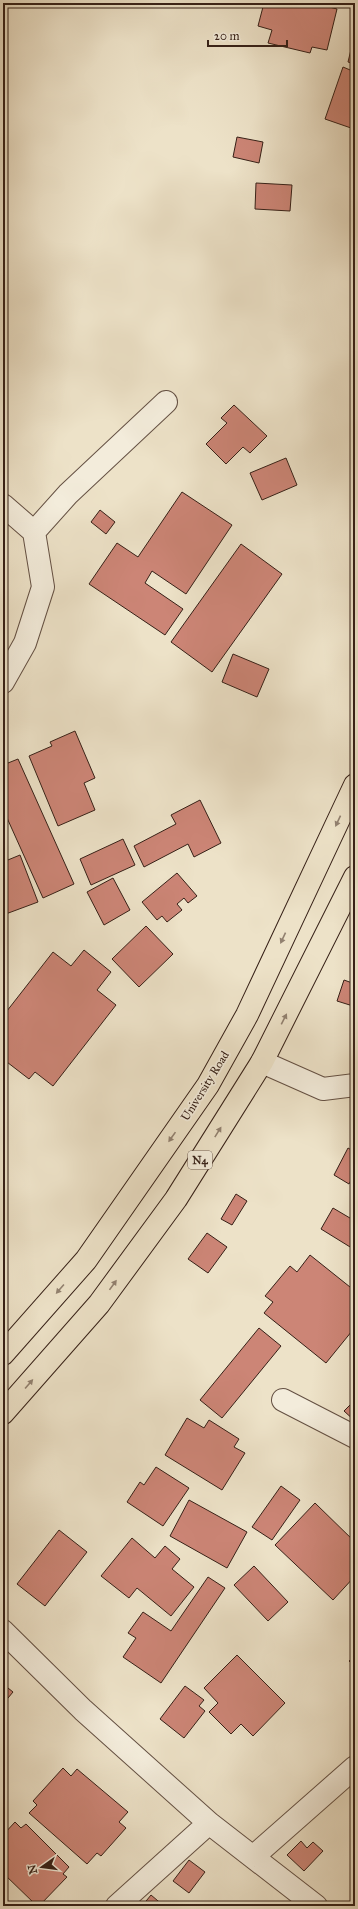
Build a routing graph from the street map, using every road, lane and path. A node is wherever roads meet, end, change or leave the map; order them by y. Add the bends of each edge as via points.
1 (166, 402) dead end
2 (3, 504) edge
3 (34, 532) junction
4 (3, 682) edge
5 (355, 785) edge
6 (355, 877) edge
7 (262, 1062) junction
8 (355, 1085) edge
9 (3, 1354) edge
10 (283, 1400) dead end
11 (3, 1413) edge
12 (355, 1437) edge
13 (3, 1631) edge
14 (355, 1767) edge
15 (209, 1823) junction
16 (254, 1856) junction
17 (117, 1906) edge
18 (316, 1906) edge

1 - 3 street via 68,494
2 - 3 street
3 - 4 street via 43,586 25,643
5 -> 9 highway, University Road via 247,1015 208,1085 86,1260
7 -> 6 highway, N4
7 - 8 street via 323,1089
11 -> 7 highway, N4 via 99,1304 176,1199
10 - 12 street
13 - 15 street via 83,1710
14 - 16 street
15 - 16 street
15 - 17 street
16 - 18 street

